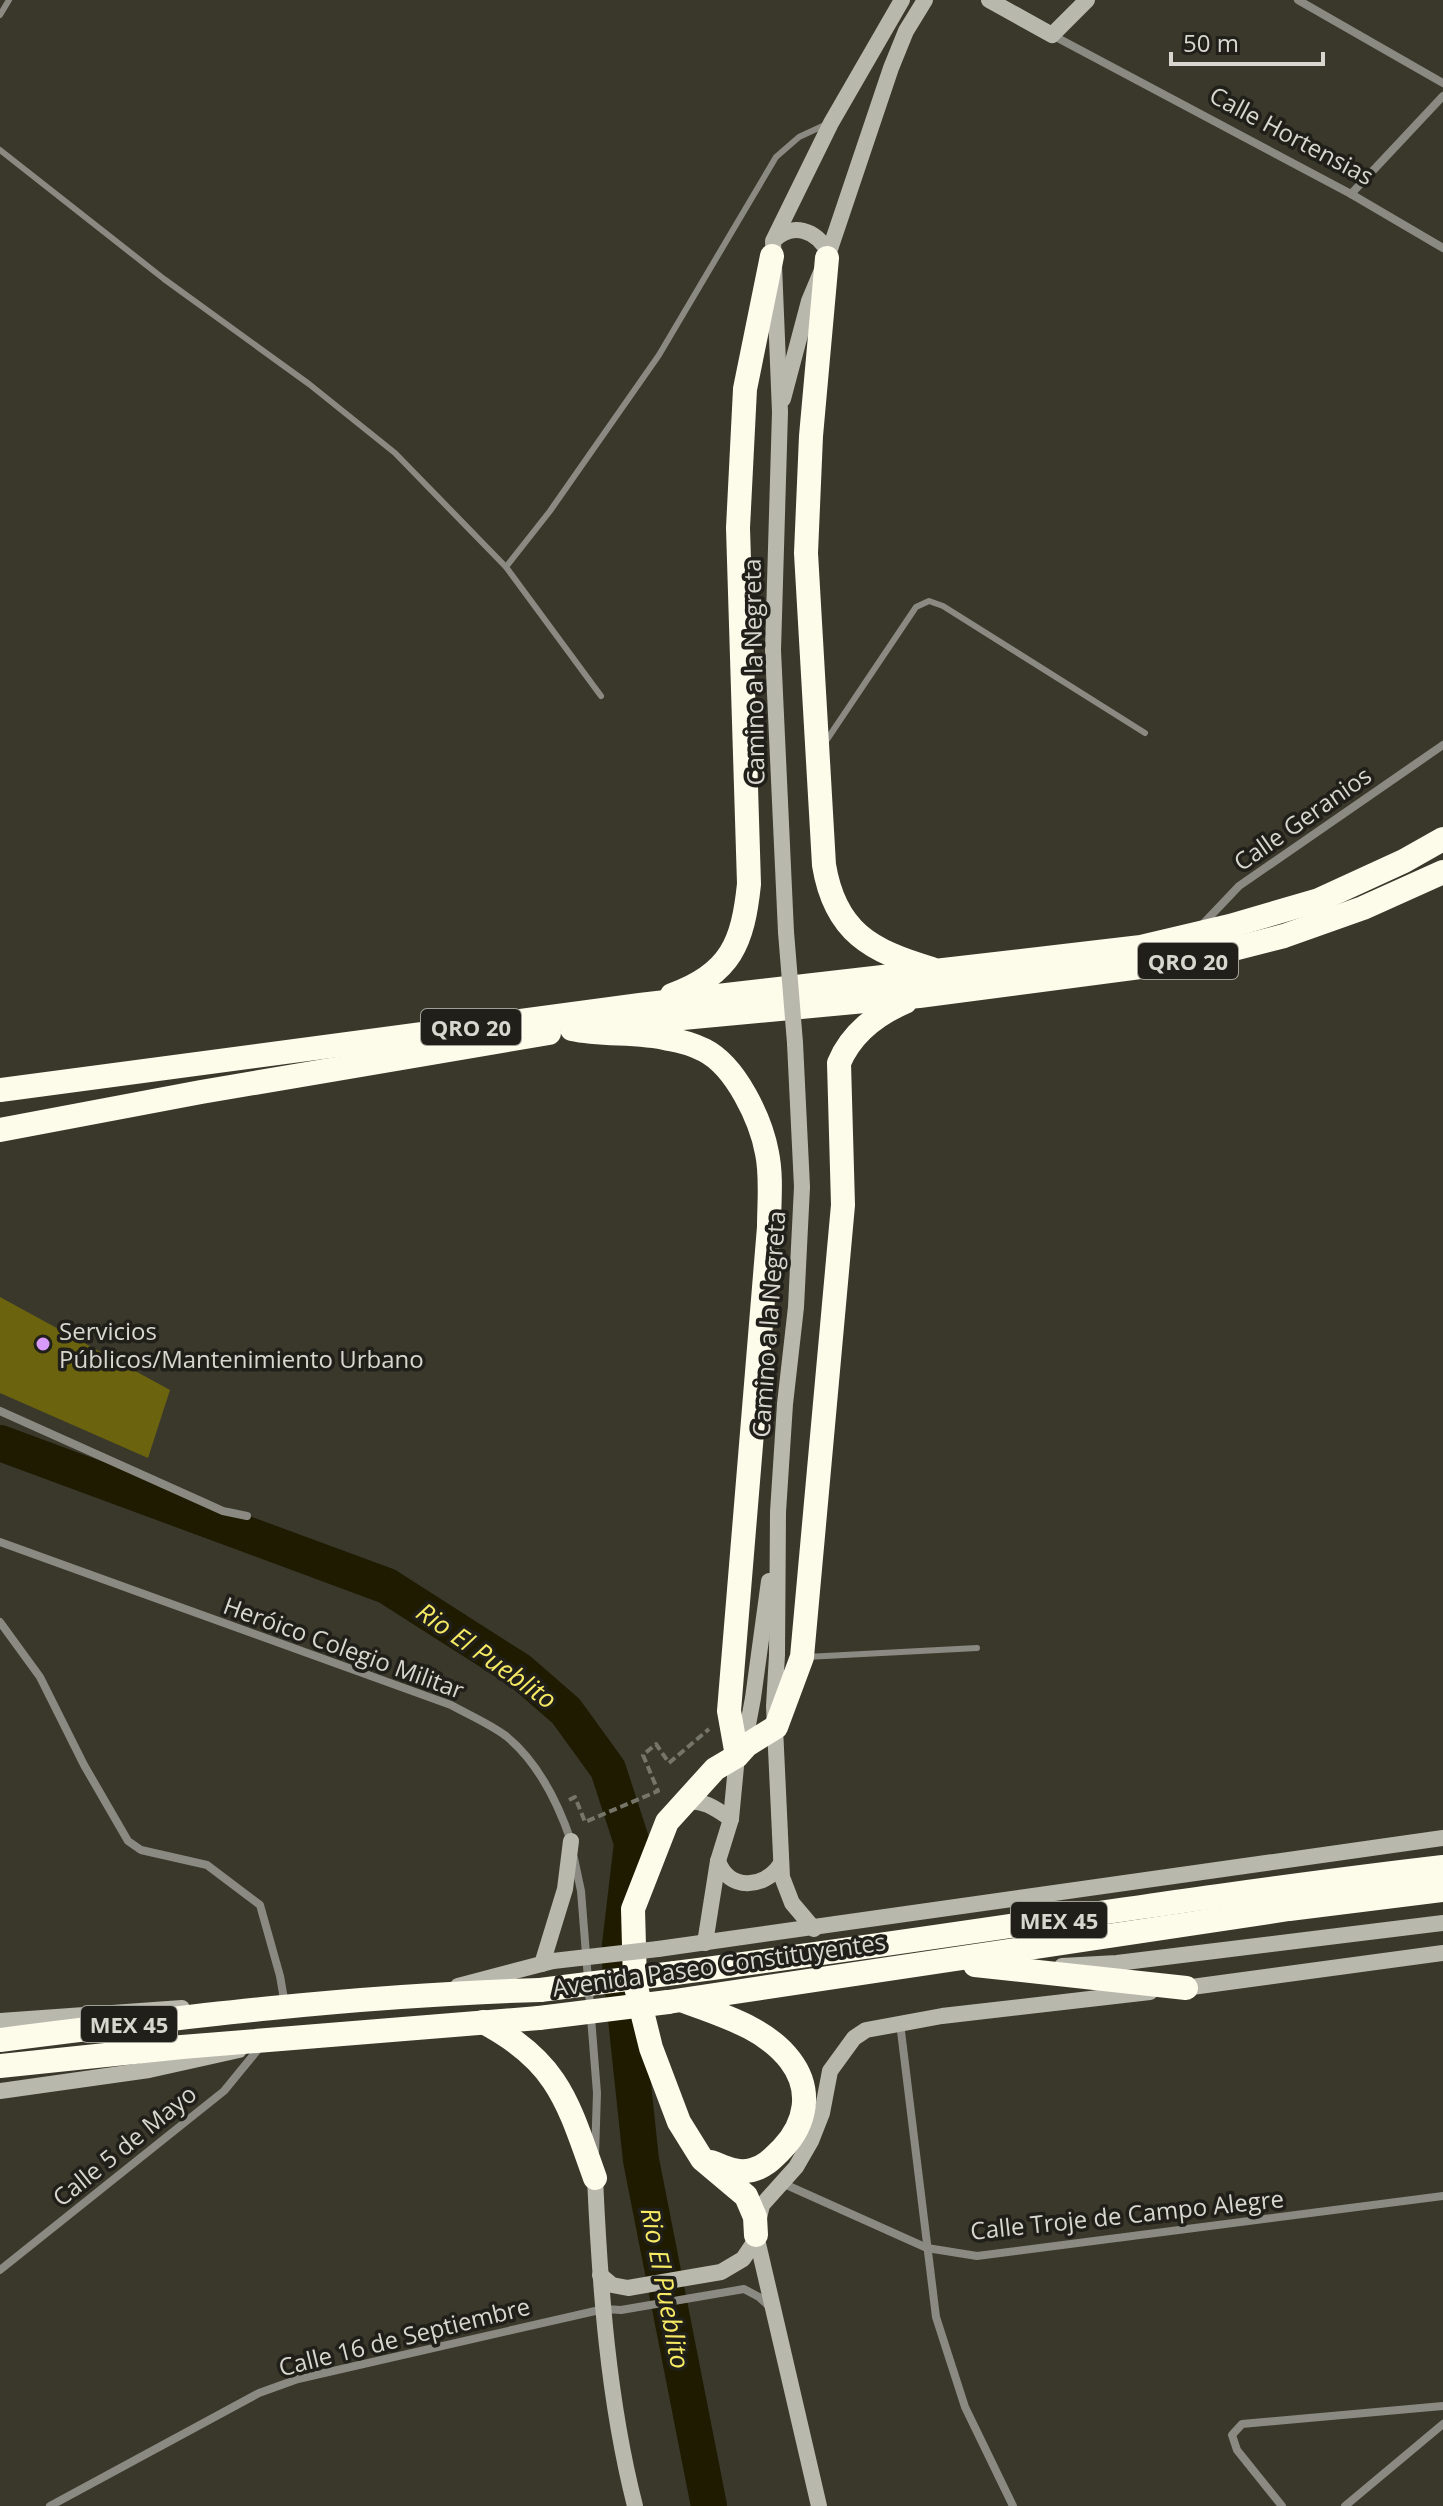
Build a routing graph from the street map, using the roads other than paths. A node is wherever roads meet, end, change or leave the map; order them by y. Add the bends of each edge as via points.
1 (9, 0) edge
2 (902, 0) edge
3 (925, 0) edge
4 (989, 0) edge
5 (1087, 0) edge
6 (1298, 0) edge
7 (0, 15) edge
8 (1052, 35) junction
9 (1443, 83) edge
10 (1443, 96) edge
11 (831, 123) junction
12 (0, 150) edge
13 (1351, 194) junction
14 (772, 248) junction
15 (1443, 248) edge
16 (827, 255) junction
17 (780, 412) junction
18 (506, 567) junction
19 (601, 696) dead end
20 (1145, 733) dead end
21 (1443, 745) edge
22 (818, 753) junction
23 (1443, 839) edge
24 (1443, 872) edge
25 (1193, 935) junction
26 (942, 972) junction
27 (919, 996) junction
28 (640, 1005) junction
29 (572, 1029) junction
30 (79, 1079) junction
31 (0, 1084) edge
32 (0, 1090) edge
33 (201, 1092) junction
34 (0, 1120) edge
35 (0, 1130) edge
36 (0, 1411) edge
37 (778, 1512) junction
38 (247, 1516) dead end
39 (0, 1542) edge
40 (0, 1622) edge
41 (977, 1648) dead end
42 (802, 1657) junction
43 (776, 1727) junction
44 (737, 1756) junction
45 (684, 1802) junction
46 (731, 1819) junction
47 (1443, 1838) edge
48 (571, 1841) junction
49 (718, 1861) junction
50 (780, 1865) junction
51 (1443, 1867) edge
52 (1443, 1890) edge
53 (1443, 1923) edge
54 (814, 1929) junction
55 (705, 1943) junction
56 (1443, 1953) edge
57 (933, 1962) junction
58 (548, 1963) junction
59 (1013, 1969) junction
60 (1186, 1988) junction
61 (429, 1993) junction
62 (675, 2001) junction
63 (285, 2007) junction
64 (259, 2008) junction
65 (0, 2021) edge
66 (483, 2022) junction
67 (900, 2022) junction
68 (0, 2040) edge
69 (265, 2041) junction
70 (0, 2066) edge
71 (0, 2091) edge
72 (702, 2159) junction
73 (595, 2178) junction
74 (780, 2183) junction
75 (1443, 2196) edge
76 (756, 2235) junction
77 (927, 2248) junction
78 (0, 2270) edge
79 (600, 2275) junction
80 (613, 2310) junction
81 (775, 2315) junction
82 (1443, 2406) edge
83 (1443, 2424) edge
84 (50, 2506) edge
85 (635, 2506) edge
86 (819, 2506) edge
87 (1013, 2506) edge
88 (1282, 2506) edge
89 (1345, 2506) edge

1 - 7 lane
2 - 11 street, Camino a la Negreta
3 - 16 street, Camino a la Negreta via 891,68
4 - 8 street, Calle Hortensias
5 - 8 street
6 - 9 street
8 - 13 street, Calle Hortensias
10 - 13 street
11 - 14 street, Camino a la Negreta
11 - 18 lane via 799,137 776,157 659,355
12 - 18 lane via 395,453
13 - 15 street, Calle Hortensias
14 - 16 street via 780,235 798,229 814,235
14 - 17 street, Camino a la Negreta
14 - 28 highway via 745,389 738,528 749,884 745,919 739,940 718,969 693,986
16 - 17 street, Camino a la Negreta via 809,301
16 - 22 highway via 806,553
17 - 37 street, Camino a la Negreta, bridge via 773,650 802,1187
18 - 19 lane
20 - 22 lane via 929,601 916,607
21 - 25 street, Calle Geranios via 1239,886
22 - 26 highway via 828,893 868,943 895,958
23 - 25 highway, QRO 20 via 1319,900
24 - 27 highway, QRO 20 via 1297,931 1186,961
25 - 26 highway, QRO 20 via 1141,947
26 - 28 highway, QRO 20
27 - 29 highway, QRO 20
27 - 42 highway via 871,1022 839,1063 843,1205
28 - 30 highway, QRO 20
29 - 33 highway, QRO 20
29 - 44 highway via 649,1035 707,1051 744,1092 767,1153 769,1227 729,1711
30 - 31 highway
30 - 32 highway, QRO 20
33 - 34 highway, QRO 20
33 - 35 highway
36 - 38 street via 223,1511
37 - 43 street, Camino a la Negreta
37 - 44 street, Camino a la Negreta via 753,1698
39 - 48 street, Heróico Colegio Militar via 451,1705 505,1736 534,1765
40 - 63 street via 40,1677 128,1841 141,1850 207,1865 260,1905
41 - 42 lane
42 - 43 highway
43 - 44 highway
43 - 50 street, Camino a la Negreta
44 - 45 highway via 715,1769
44 - 46 street, Camino a la Negreta
45 - 46 street via 708,1804
45 - 72 highway via 660,1834 633,1909 633,1962 651,2048 679,2122
46 - 49 street, Camino a la Negreta
47 - 54 street
48 - 58 street
48 - 73 street, Heróico Colegio Militar via 581,1891 597,2093
49 - 50 street via 727,1876 748,1884 767,1879
49 - 55 street, Camino a la Negreta
50 - 54 street, Camino a la Negreta via 786,1892
51 - 61 highway, Avenida Paseo Constituyentes / MEX 45, bridge via 540,1990
52 - 57 highway, Avenida Paseo Constituyentes / MEX 45
53 - 59 street via 1117,1963
54 - 55 street
55 - 58 street, bridge
56 - 60 street
57 - 59 highway
57 - 62 highway, Avenida Paseo Constituyentes / MEX 45
58 - 61 street
59 - 60 highway
60 - 67 street
61 - 63 highway, Avenida Paseo Constituyentes / MEX 45
62 - 66 highway, Avenida Paseo Constituyentes / MEX 45, bridge
62 - 72 highway via 747,2026 778,2047 791,2061 805,2096 797,2130 762,2167 735,2172
63 - 64 highway, Avenida Paseo Constituyentes / MEX 45
64 - 65 street via 148,2008
64 - 68 highway, Avenida Paseo Constituyentes / MEX 45
66 - 69 highway, Avenida Paseo Constituyentes / MEX 45
66 - 73 highway via 550,2073 570,2108
67 - 74 street via 866,2030 837,2059 811,2141
67 - 77 street
69 - 70 highway, Avenida Paseo Constituyentes / MEX 45
69 - 71 street via 149,2070
69 - 78 street, Calle 5 de Mayo via 224,2091
72 - 76 highway via 746,2196
73 - 79 street
74 - 76 street via 762,2205
74 - 77 street, Calle Troje de Campo Alegre
75 - 77 street, Calle Troje de Campo Alegre via 977,2256
76 - 79 street via 749,2252 721,2272 620,2288
76 - 81 street
77 - 87 street via 936,2317 965,2407
79 - 80 street
80 - 81 street, Calle 16 de Septiembre via 744,2289 766,2302
80 - 84 street, Calle 16 de Septiembre via 298,2379 259,2393
80 - 85 street via 622,2454
81 - 86 street
82 - 88 street via 1242,2424 1232,2435 1237,2450
83 - 89 street

